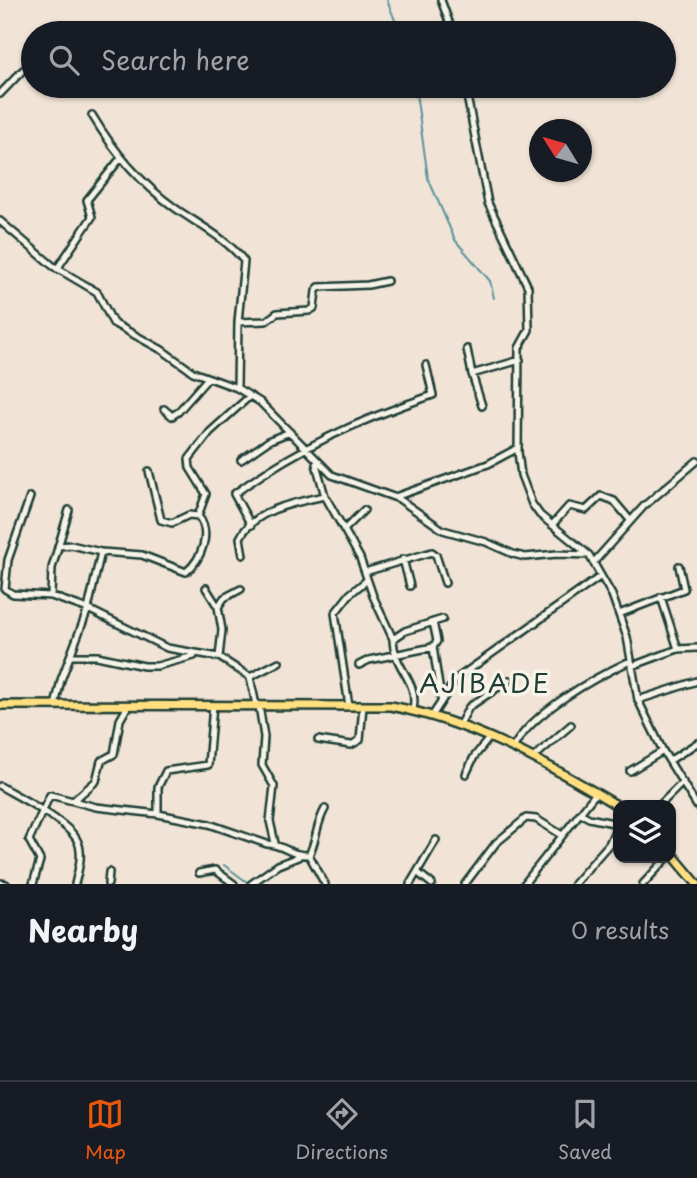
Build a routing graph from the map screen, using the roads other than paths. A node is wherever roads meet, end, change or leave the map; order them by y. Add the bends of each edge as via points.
1 (441, 0) edge
2 (449, 21) edge
3 (21, 72) edge
4 (0, 94) edge
5 (468, 98) edge
6 (92, 115) dead end
7 (120, 159) junction
8 (0, 222) edge
9 (57, 269) junction
10 (387, 281) dead end
11 (237, 322) junction
12 (467, 349) dead end
13 (520, 360) junction
14 (426, 365) dead end
15 (472, 374) junction
16 (208, 378) junction
17 (237, 388) junction
18 (250, 396) junction
19 (482, 407) dead end
20 (164, 409) dead end
21 (290, 432) junction
22 (304, 448) junction
23 (518, 449) junction
24 (241, 460) dead end
25 (316, 461) junction
26 (697, 461) edge
27 (149, 471) dead end
28 (324, 496) junction
29 (30, 498) dead end
30 (395, 498) junction
31 (69, 510) dead end
32 (365, 510) dead end
33 (198, 516) junction
34 (630, 520) junction
35 (251, 524) junction
36 (552, 525) junction
37 (344, 530) junction
38 (58, 546) junction
39 (101, 552) junction
40 (243, 555) dead end
41 (589, 555) junction
42 (402, 559) junction
43 (594, 562) junction
44 (679, 566) dead end
45 (365, 572) junction
46 (601, 576) junction
47 (367, 580) junction
48 (445, 583) dead end
49 (410, 586) dead end
50 (206, 588) dead end
51 (3, 589) edge
52 (241, 589) dead end
53 (51, 596) junction
54 (661, 597) junction
55 (218, 607) junction
56 (88, 609) junction
57 (619, 614) junction
58 (443, 618) dead end
59 (433, 622) junction
60 (393, 639) junction
61 (433, 647) junction
62 (697, 648) edge
63 (678, 649) junction
64 (395, 654) junction
65 (198, 655) junction
66 (70, 656) junction
67 (219, 657) junction
68 (279, 662) dead end
69 (631, 664) junction
70 (359, 665) dead end
71 (250, 677) junction
72 (509, 680) dead end
73 (697, 681) edge
74 (441, 699) junction
75 (638, 700) junction
76 (0, 705) edge
77 (213, 705) junction
78 (257, 705) junction
79 (55, 706) junction
80 (128, 706) junction
81 (349, 706) junction
82 (363, 706) junction
83 (413, 710) junction
84 (432, 716) junction
85 (571, 725) dead end
86 (459, 726) junction
87 (490, 737) junction
88 (318, 740) dead end
89 (697, 743) edge
90 (513, 748) junction
91 (663, 751) junction
92 (534, 757) junction
93 (669, 761) junction
94 (630, 771) dead end
95 (466, 775) dead end
96 (683, 782) junction
97 (1, 788) edge
98 (596, 793) junction
99 (665, 800) edge
100 (73, 801) junction
101 (613, 803) edge
102 (697, 806) edge
103 (325, 809) dead end
104 (42, 810) junction
105 (580, 813) junction
106 (158, 814) junction
107 (613, 823) edge
108 (562, 835) junction
109 (613, 835) edge
110 (436, 840) dead end
111 (275, 843) junction
112 (309, 855) junction
113 (298, 857) junction
114 (676, 859) edge
115 (662, 863) edge
116 (109, 872) dead end
117 (417, 872) junction
118 (200, 873) dead end
119 (0, 883) edge
120 (6, 884) edge
121 (33, 884) edge
122 (75, 884) edge
123 (108, 884) edge
124 (234, 884) edge
125 (251, 884) edge
126 (325, 884) edge
127 (410, 884) edge
128 (432, 884) edge
129 (465, 884) edge
130 (524, 884) edge
131 (574, 884) edge
132 (643, 884) edge
133 (697, 884) edge

1 - 2 street
3 - 4 street
5 - 13 street via 488,203 528,287 529,330 520,343
6 - 7 street
7 - 9 street via 88,200 92,217
7 - 11 street via 154,192 244,261
8 - 9 street
9 - 16 street via 97,292 113,324
10 - 11 street via 319,287 309,311
11 - 17 street
12 - 15 street
13 - 15 street
13 - 23 street
14 - 22 street via 433,395 374,414
15 - 19 street
16 - 17 street
16 - 20 street via 178,412 172,416
17 - 18 street
18 - 21 street
18 - 33 street via 189,458 206,494
21 - 22 street
21 - 24 street
22 - 25 street
22 - 35 street via 234,494
23 - 30 street
23 - 36 street via 521,475 532,504
25 - 28 street
25 - 30 street via 332,475
26 - 34 street
27 - 33 street via 161,520 172,523 189,514
28 - 35 street via 280,507
28 - 37 street
29 - 51 street
30 - 41 street via 438,528 513,554
31 - 38 street
32 - 37 street
33 - 39 street via 206,537 186,572 142,555
34 - 36 street via 614,501 601,496 586,510 569,506
34 - 43 street
35 - 40 street via 240,538
36 - 41 street
37 - 45 street
38 - 39 street
38 - 53 street
39 - 56 street
41 - 43 street
42 - 45 street
42 - 48 street via 435,553
42 - 49 street
43 - 46 street
44 - 54 street via 685,587
45 - 47 street
46 - 57 street
46 - 74 street via 471,667
47 - 60 street
47 - 81 street via 335,613
50 - 55 street
51 - 53 street via 13,594
52 - 55 street
53 - 56 street
54 - 57 street
54 - 63 street
55 - 67 street via 222,630
56 - 65 street via 167,648
56 - 66 street
57 - 69 street
58 - 59 street
59 - 60 street
59 - 61 street via 437,641
60 - 64 street
61 - 64 street
61 - 74 street
62 - 63 street
63 - 69 street
64 - 70 street
64 - 83 street via 413,685
65 - 66 street via 157,666
65 - 67 street
66 - 79 street
67 - 71 street
68 - 71 street
69 - 75 street
69 - 90 street via 555,706 524,731
71 - 78 street
72 - 86 street via 469,707
73 - 75 street
74 - 84 street
75 - 91 street
76 - 79 main road
77 - 78 main road
77 - 80 main road
77 - 106 street via 211,760 201,768 166,771 158,788
78 - 81 main road
78 - 111 street via 264,737 262,765 274,786 270,821
79 - 80 main road
80 - 100 street via 120,720 113,757 101,761 96,781
81 - 82 main road
82 - 83 main road
82 - 88 street via 360,740 351,745
83 - 84 main road
84 - 86 main road
85 - 92 street
86 - 87 main road
87 - 90 main road
87 - 95 street
89 - 93 street
90 - 92 main road
91 - 93 street
91 - 94 street
92 - 98 main road
93 - 96 street
96 - 99 street
96 - 102 street
97 - 104 street
98 - 101 main road
98 - 105 street
100 - 104 street via 50,795
100 - 106 street
103 - 112 street
104 - 121 street via 29,840 40,860
104 - 122 street via 77,838 80,853
105 - 107 street
105 - 108 street
106 - 111 street
108 - 129 street via 526,818 496,843
108 - 130 street
109 - 131 street
110 - 117 street
111 - 113 street
112 - 113 street
112 - 126 street
113 - 125 street
114 - 133 main road
115 - 132 street
116 - 123 street
117 - 127 street
117 - 128 street
118 - 124 street via 215,870
119 - 120 street

